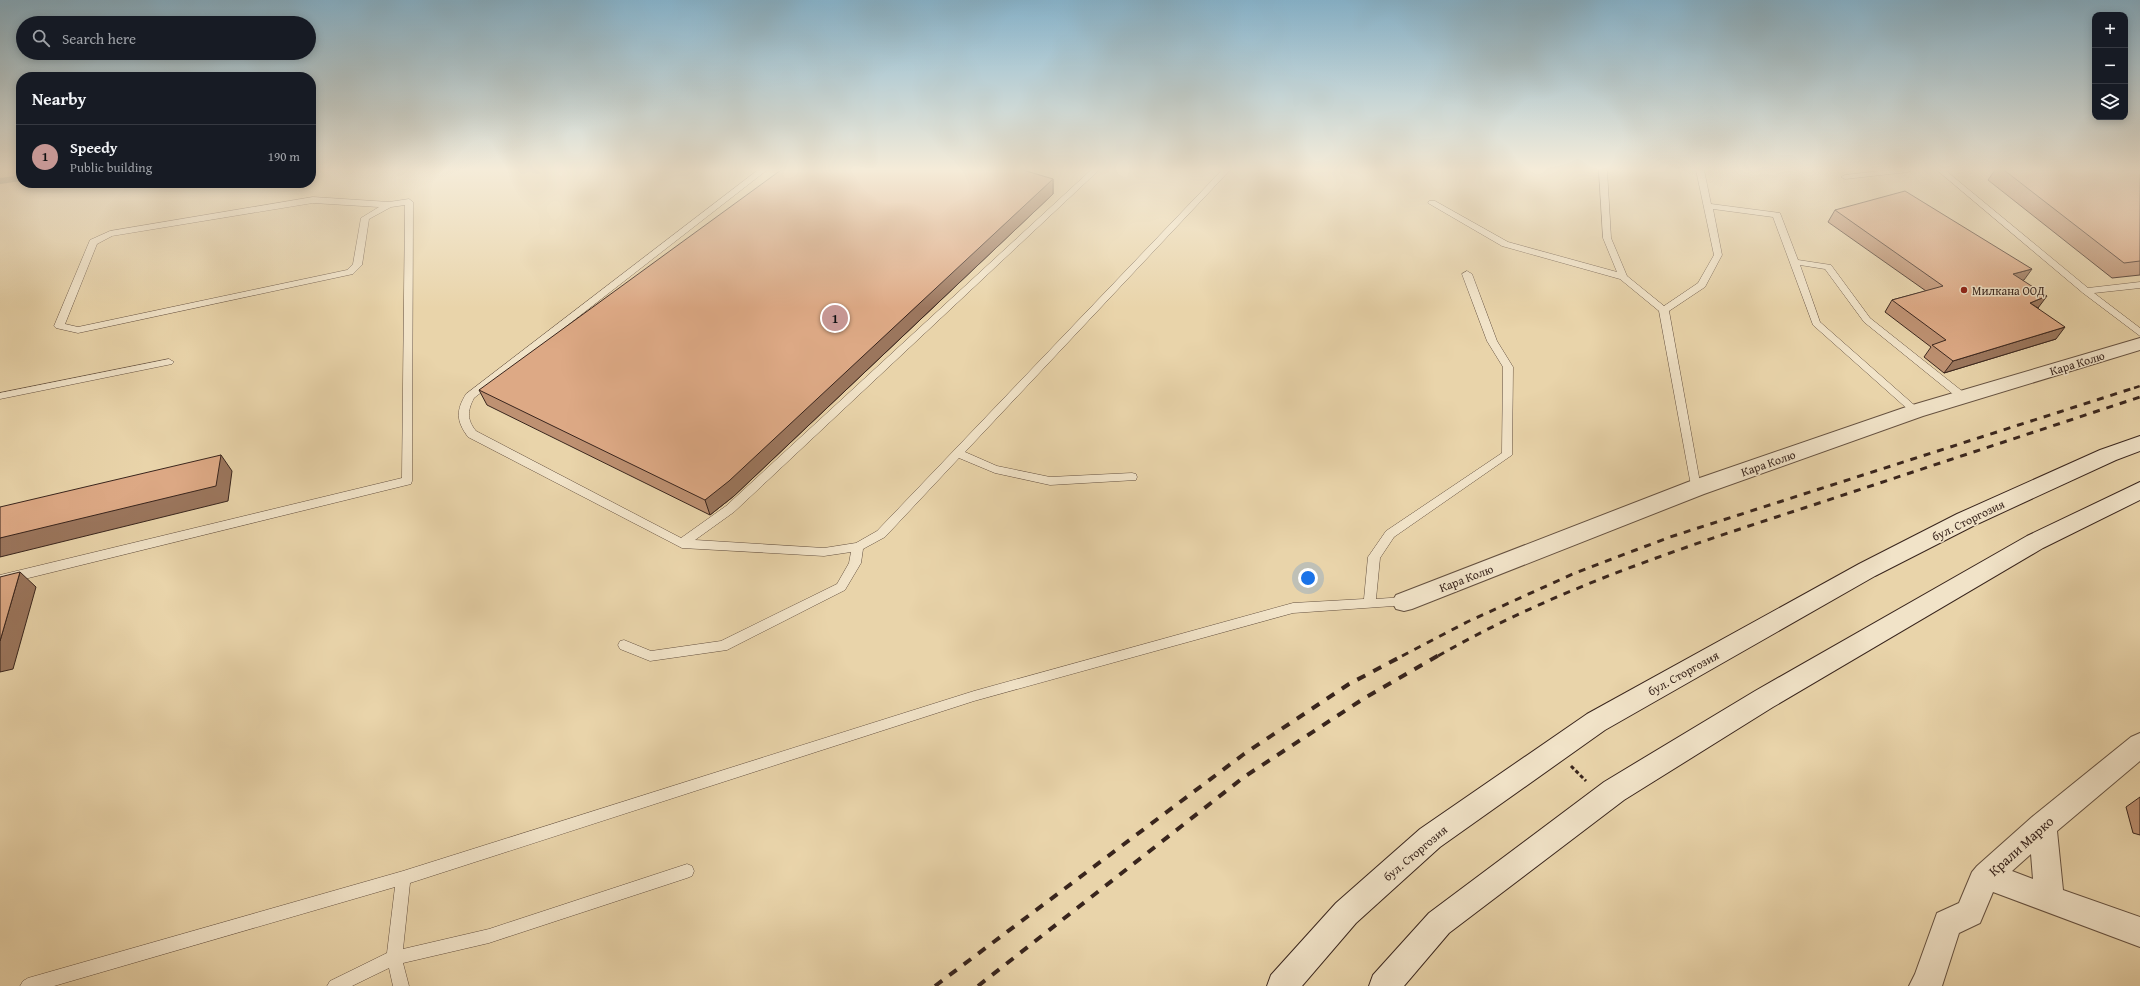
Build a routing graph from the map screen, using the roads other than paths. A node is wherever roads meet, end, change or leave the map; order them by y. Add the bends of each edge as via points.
1 (217, 216) edge
2 (369, 216) edge
3 (409, 216) edge
4 (703, 216) edge
5 (1045, 216) edge
6 (1182, 216) edge
7 (1455, 216) edge
8 (1606, 216) edge
9 (1709, 216) edge
10 (1777, 216) edge
11 (1996, 216) edge
12 (1795, 262) junction
13 (1467, 274) dead end
14 (1623, 276) junction
15 (2140, 284) edge
16 (2086, 291) junction
17 (1664, 310) junction
18 (2140, 333) edge
19 (2140, 344) edge
20 (169, 362) dead end
21 (0, 396) edge
22 (1963, 397) junction
23 (1916, 411) junction
24 (2140, 443) edge
25 (957, 454) junction
26 (1132, 477) dead end
27 (1696, 488) junction
28 (2140, 490) edge
29 (682, 544) junction
30 (858, 547) junction
31 (0, 580) edge
32 (1404, 602) joint
33 (1370, 603) junction
34 (624, 646) dead end
35 (2140, 745) edge
36 (2042, 826) junction
37 (687, 871) dead end
38 (1987, 876) junction
39 (403, 878) junction
40 (2050, 899) junction
41 (2140, 932) edge
42 (394, 958) junction
43 (28, 986) edge
44 (335, 986) edge
45 (401, 986) edge
46 (1282, 986) edge
47 (1384, 986) edge
48 (1924, 986) edge

1 - 2 lane via 110,234 93,242 59,326 78,330 350,272 357,265 365,218
3 - 31 lane via 407,481
4 - 29 lane via 470,396 463,408 462,419 472,434
5 - 29 lane via 730,509
6 - 25 lane
7 - 14 lane via 1505,244
8 - 14 lane via 1607,238
9 - 17 lane via 1718,255 1702,285
10 - 12 lane
11 - 16 lane
12 - 22 lane via 1828,267 1867,320
12 - 23 lane via 1816,323
13 - 33 lane via 1492,341 1508,367 1507,455 1390,534 1374,557
14 - 17 lane
15 - 16 lane
16 - 18 lane
17 - 27 lane
19 - 22 main road, Кара Колю
20 - 21 lane
22 - 23 main road, Кара Колю
23 - 27 main road, Кара Колю
24 - 46 main road, бул. Сторгозия via 1965,520 1867,570 1596,722 1430,838 1346,912
25 - 26 lane via 995,469 1050,481
25 - 30 lane via 881,534
27 - 32 main road, Кара Колю
28 - 47 main road via 2035,542 1764,700 1603,799 1439,923
29 - 30 lane via 824,552
30 - 34 lane via 855,563 841,587 723,646 650,656
32 - 33 lane
33 - 39 lane via 1293,608 974,696
35 - 36 main road, Крали Марко
36 - 38 main road, Крали Марко
36 - 40 main road
37 - 42 lane via 489,936
38 - 40 main road
38 - 48 main road, Крали Марко via 1982,882 1970,914 1947,923 1927,984
39 - 42 lane
39 - 43 lane
40 - 41 main road
42 - 44 lane
42 - 45 lane

